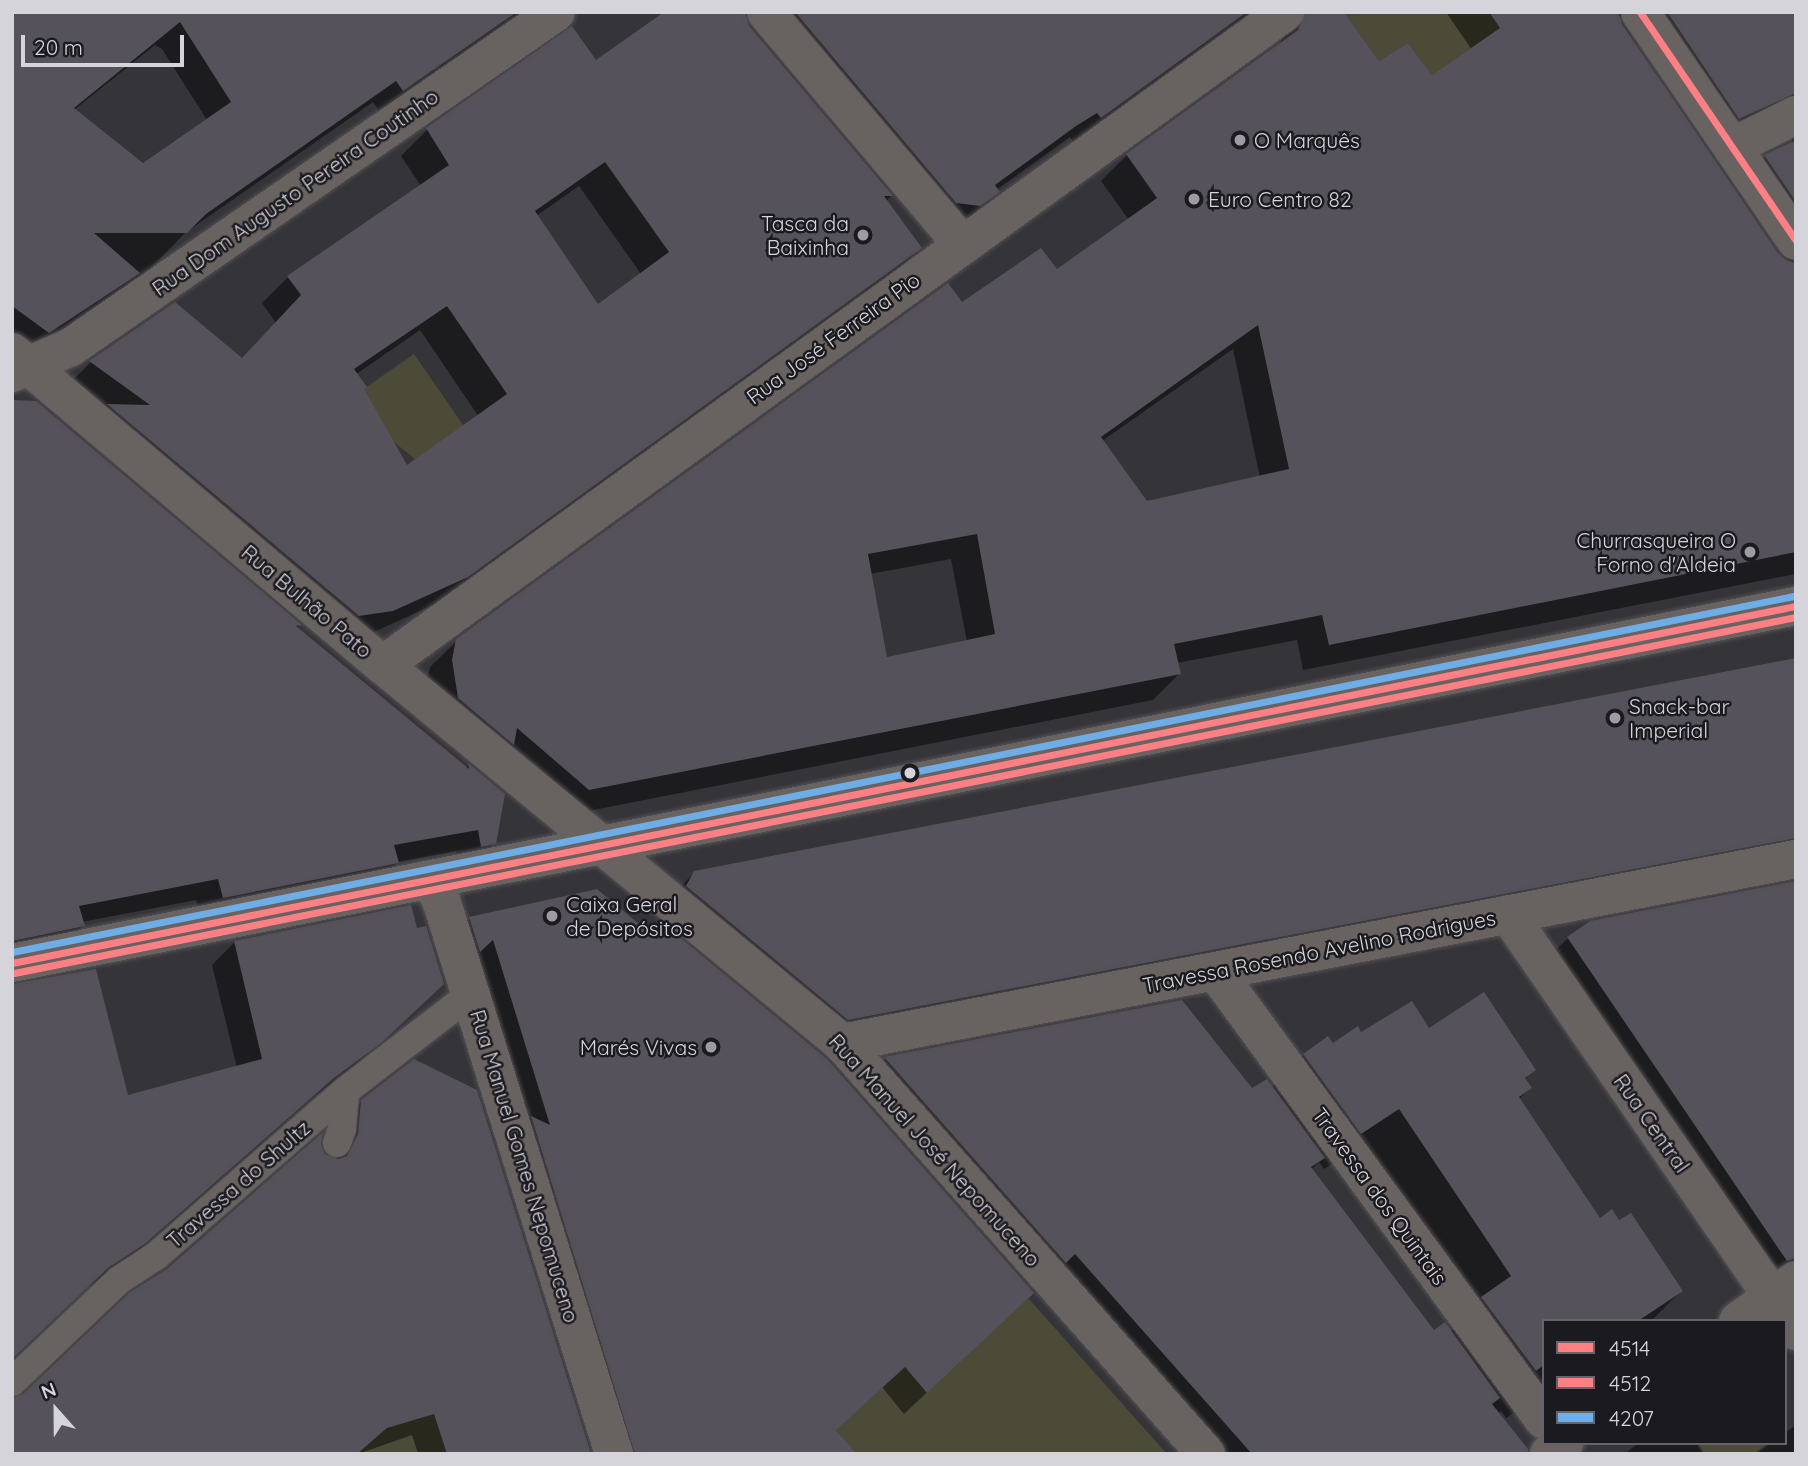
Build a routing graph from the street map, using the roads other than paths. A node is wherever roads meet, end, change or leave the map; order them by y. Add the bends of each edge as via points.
1 (556, 12) edge
2 (766, 12) edge
3 (1284, 12) edge
4 (1640, 12) edge
5 (1796, 115) edge
6 (1732, 147) junction
7 (1796, 241) edge
8 (962, 244) junction
9 (18, 363) edge
10 (1796, 606) edge
11 (383, 665) junction
12 (606, 846) junction
13 (1796, 859) edge
14 (432, 880) junction
15 (1507, 915) junction
16 (12, 962) edge
17 (1216, 972) junction
18 (471, 994) junction
19 (842, 1042) junction
20 (345, 1091) junction
21 (338, 1143) dead end
22 (1784, 1288) edge
23 (1741, 1319) edge
24 (1796, 1331) edge
25 (12, 1382) edge
26 (1542, 1421) edge
27 (614, 1454) edge
28 (1206, 1454) edge

1 - 9 street, Rua Dom Augusto Pereira Coutinho via 71,347
2 - 8 street
3 - 8 street, Rua José Ferreira Pio
4 - 6 street
5 - 6 street
6 - 7 street
8 - 11 street, Rua José Ferreira Pio
9 - 11 street, Rua Bulhão Pato
10 - 12 street
11 - 12 street, Rua Bulhão Pato
12 - 14 street
12 - 19 street, Rua Manuel José Nepomuceno
13 - 15 street, Travessa Rosendo Avelino Rodrigues
14 - 16 street
14 - 18 street, Rua Manuel Gomes Nepomuceno
15 - 17 street, Travessa Rosendo Avelino Rodrigues
15 - 22 street, Rua Central
17 - 19 street, Travessa Rosendo Avelino Rodrigues
17 - 26 street, Travessa dos Quintais
18 - 20 lane, Travessa do Shultz
18 - 27 street, Rua Manuel Gomes Nepomuceno
19 - 28 street, Rua Manuel José Nepomuceno
20 - 21 lane
20 - 25 lane, Travessa do Shultz via 156,1256 119,1280
22 - 23 street
22 - 24 street, Rua Central

